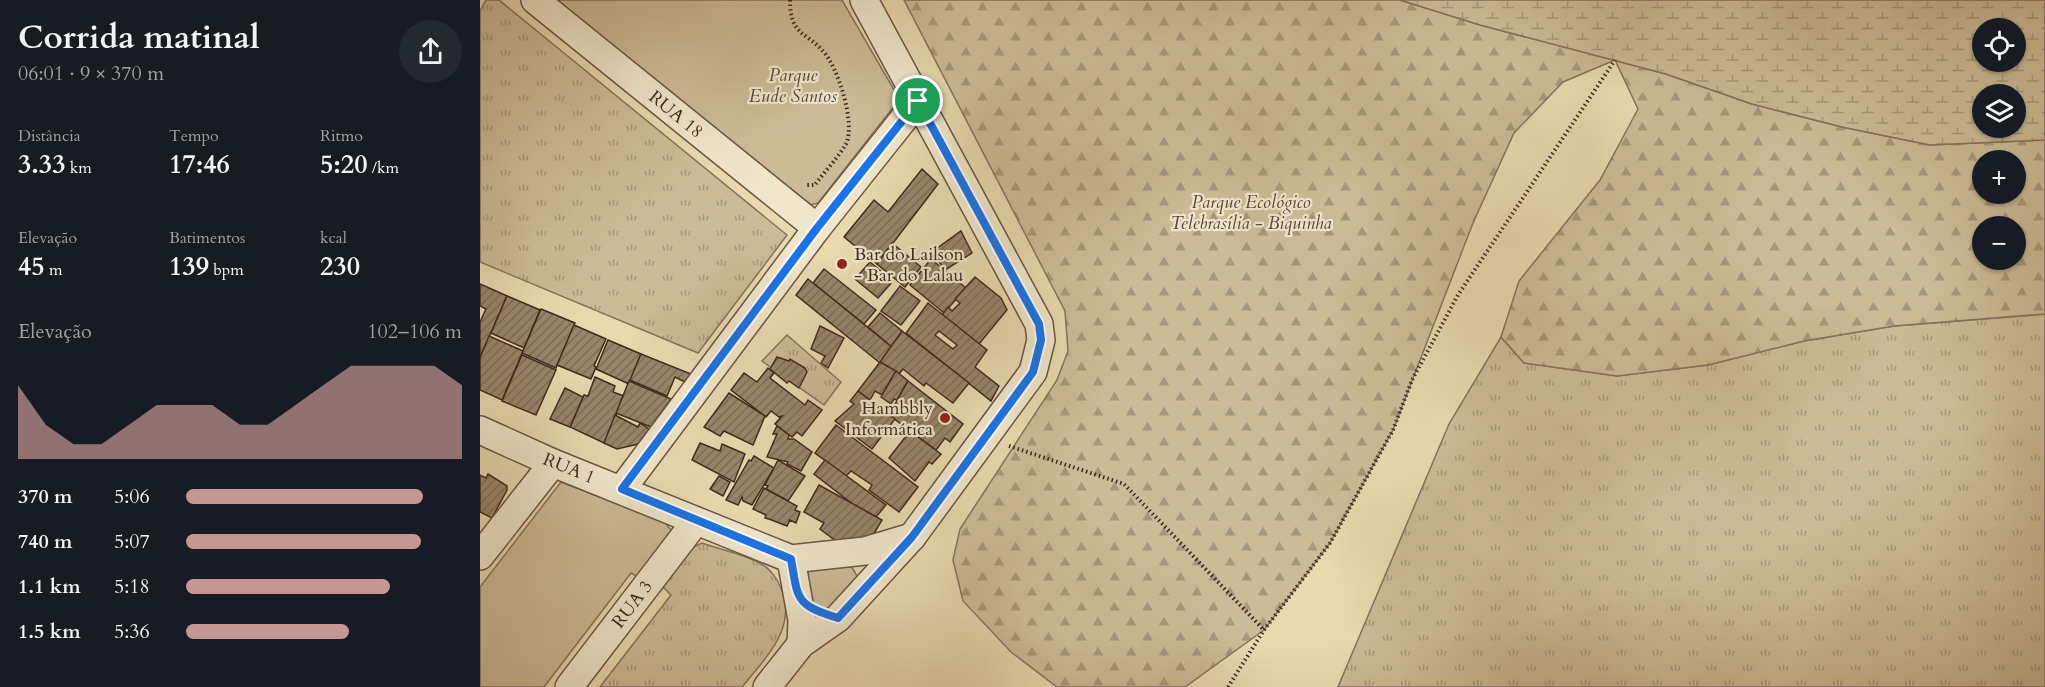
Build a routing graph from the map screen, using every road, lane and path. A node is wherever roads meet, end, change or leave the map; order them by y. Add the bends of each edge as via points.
1 (536, 0) edge
2 (789, 0) edge
3 (864, 0) edge
4 (1615, 60) dead end
5 (918, 101) junction
6 (798, 185) dead end
7 (817, 228) junction
8 (480, 430) edge
9 (985, 438) junction
10 (553, 463) junction
11 (622, 489) junction
12 (696, 521) junction
13 (912, 537) junction
14 (480, 556) edge
15 (802, 558) junction
16 (863, 591) junction
17 (798, 596) junction
18 (838, 618) junction
19 (1264, 630) junction
20 (801, 644) junction
21 (569, 687) edge
22 (767, 687) edge
23 (1228, 687) edge

1 - 7 street, RUA 18
2 - 6 path via 794,25 823,51 838,75 848,124 847,142 814,185
3 - 5 street
4 - 19 path via 1458,295 1412,380 1393,430 1330,543
5 - 7 street
5 - 9 street via 1039,324 1041,340 1033,372
7 - 11 street
8 - 10 street, RUA 1
9 - 13 street
9 - 19 path via 1124,484
10 - 11 street, RUA 1
10 - 14 street
11 - 12 street, RUA 1
12 - 15 street, RUA 1
12 - 21 street, RUA 3
13 - 15 street via 865,551
13 - 16 street
15 - 16 street, RUA 1 via 840,566
15 - 17 street
16 - 18 street
17 - 18 street via 813,609
17 - 20 street
18 - 20 street
19 - 23 path
20 - 22 street

